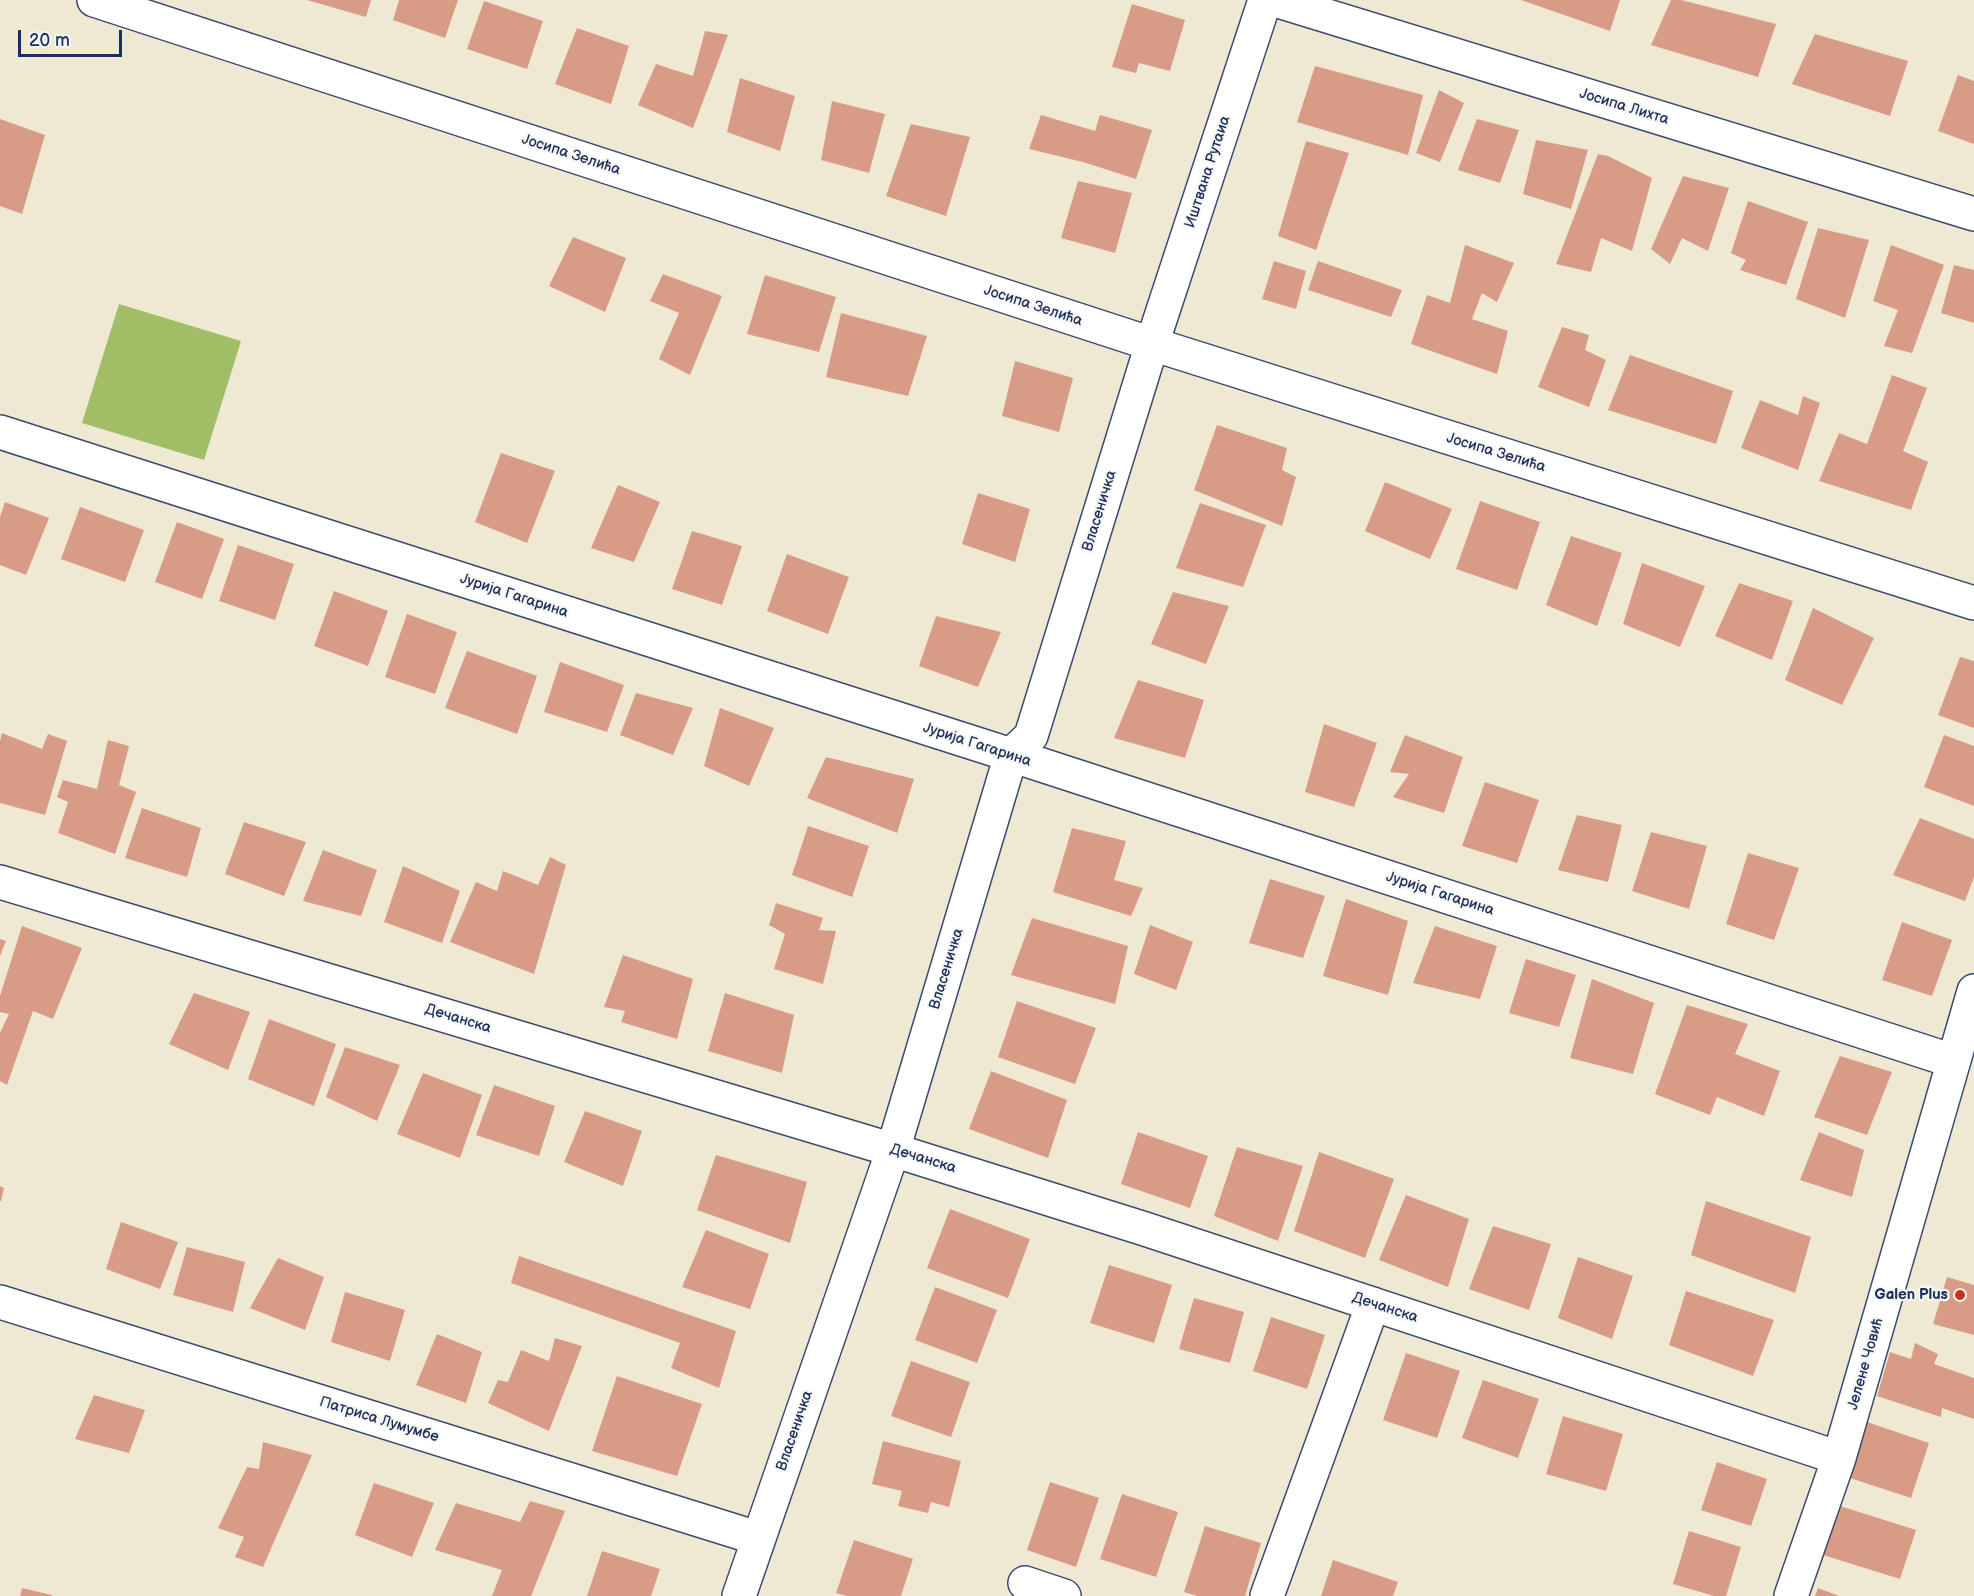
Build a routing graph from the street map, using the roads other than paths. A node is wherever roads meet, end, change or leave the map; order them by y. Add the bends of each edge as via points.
1 (94, 0) edge
2 (1265, 0) edge
3 (1275, 0) edge
4 (1974, 214) edge
5 (1152, 344) junction
6 (0, 432) edge
7 (1974, 603) edge
8 (1011, 755) junction
9 (0, 882) edge
10 (1974, 992) edge
11 (1953, 1061) junction
12 (893, 1150) junction
13 (0, 1302) edge
14 (1373, 1304) junction
15 (1839, 1458) junction
16 (758, 1538) junction
17 (1025, 1583) dead end
18 (739, 1596) edge
19 (1064, 1596) edge
20 (1267, 1596) edge
21 (1791, 1596) edge

1 - 5 street, Јосипа Зелића
2 - 5 street, Иштвана Рутаиа
3 - 4 street, Јосипа Лихта
5 - 7 street, Јосипа Зелића
5 - 8 street, Власеничка via 1030,736
6 - 8 street, Јурија Гагарина
8 - 11 street, Јурија Гагарина
8 - 12 street, Власеничка
9 - 12 street, Дечанска
10 - 11 street, Јелене Човић
11 - 15 street, Јелене Човић
12 - 14 street, Дечанска
12 - 16 street, Власеничка
13 - 16 street, Патриса Лумумбе
14 - 15 street, Дечанска
14 - 20 street
15 - 21 street, Јелене Човић
16 - 18 street, Власеничка
17 - 19 street

